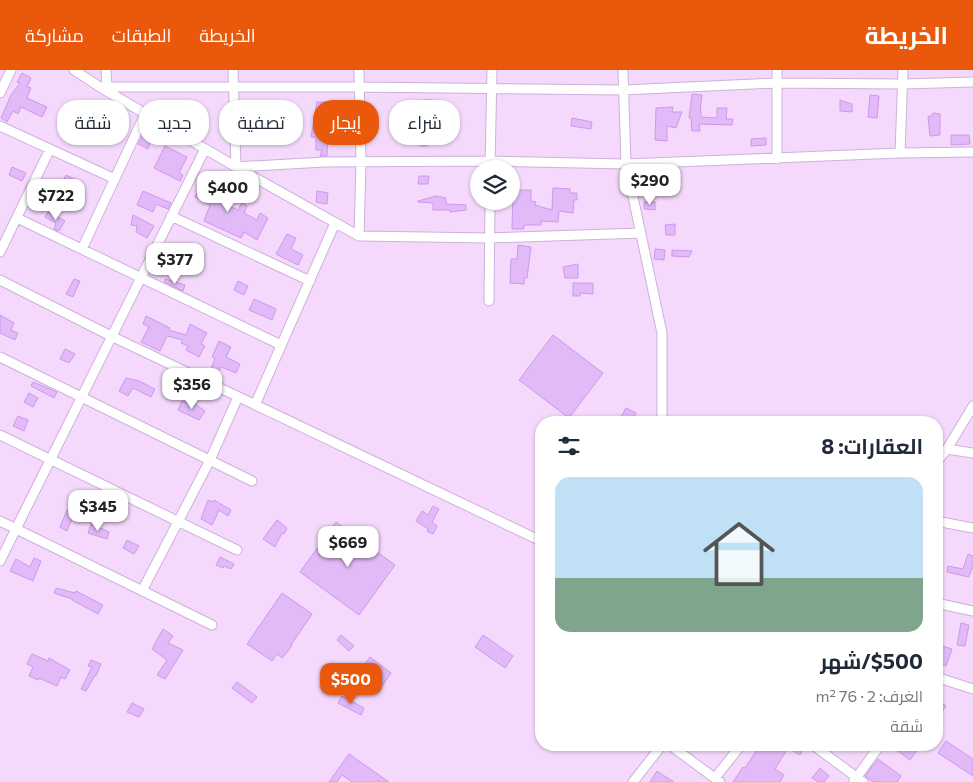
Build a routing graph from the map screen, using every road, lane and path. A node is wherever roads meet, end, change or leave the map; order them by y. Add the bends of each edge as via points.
1 (11, 70) edge
2 (74, 70) edge
3 (106, 70) edge
4 (232, 70) edge
5 (359, 70) edge
6 (492, 70) edge
7 (623, 70) edge
8 (777, 70) edge
9 (903, 70) edge
10 (973, 82) edge
11 (777, 83) junction
12 (903, 84) junction
13 (233, 87) junction
14 (359, 87) junction
15 (104, 88) junction
16 (492, 89) junction
17 (623, 90) junction
18 (0, 93) edge
19 (139, 110) edge
20 (0, 126) edge
21 (139, 127) edge
22 (197, 145) edge
23 (50, 149) junction
24 (204, 149) junction
25 (973, 152) edge
26 (900, 153) junction
27 (777, 159) junction
28 (490, 160) edge
29 (361, 162) junction
30 (626, 164) junction
31 (470, 165) edge
32 (520, 165) edge
33 (236, 167) junction
34 (115, 179) junction
35 (490, 210) edge
36 (171, 216) junction
37 (17, 218) junction
38 (335, 223) junction
39 (641, 232) junction
40 (359, 236) junction
41 (489, 238) junction
42 (82, 249) junction
43 (0, 252) edge
44 (141, 277) junction
45 (0, 280) edge
46 (310, 281) junction
47 (489, 302) dead end
48 (112, 336) junction
49 (282, 345) junction
50 (0, 358) edge
51 (81, 397) junction
52 (238, 397) junction
53 (255, 405) junction
54 (973, 406) edge
55 (662, 416) edge
56 (0, 435) edge
57 (947, 449) junction
58 (973, 453) edge
59 (943, 454) edge
60 (50, 460) junction
61 (210, 460) junction
62 (252, 481) dead end
63 (0, 521) edge
64 (178, 521) junction
65 (943, 522) edge
66 (973, 528) edge
67 (16, 529) junction
68 (535, 538) edge
69 (237, 550) dead end
70 (0, 561) edge
71 (142, 591) junction
72 (943, 605) edge
73 (973, 611) edge
74 (212, 625) dead end
75 (943, 679) edge
76 (973, 689) edge
77 (657, 751) edge
78 (678, 751) edge
79 (737, 751) edge
80 (821, 751) edge
81 (876, 751) edge
82 (718, 780) edge
83 (857, 780) edge
84 (633, 782) edge

1 - 18 street
2 - 15 street
3 - 15 street
4 - 13 street
5 - 14 street
6 - 16 street
7 - 17 street
8 - 11 street
9 - 12 street
10 - 12 street
11 - 12 street
11 - 17 street
11 - 27 street
12 - 26 street
13 - 14 street
13 - 15 street
13 - 33 street
14 - 16 street
14 - 29 street
15 - 19 street
16 - 17 street
16 - 28 street
17 - 30 street
20 - 23 street
21 - 34 street
22 - 24 street
23 - 34 street
23 - 37 street
24 - 33 street
24 - 36 street
25 - 26 street
26 - 27 street
27 - 30 street
29 - 31 street
29 - 33 street
29 - 40 street
30 - 32 street
30 - 39 street
33 - 38 street
34 - 42 street
35 - 41 street
36 - 44 street
36 - 46 street
37 - 42 street
37 - 43 street
38 - 40 street
38 - 46 street
39 - 41 street
39 - 55 street via 662,333
40 - 41 street
41 - 47 street
42 - 44 street
44 - 48 street
44 - 49 street
45 - 48 street
46 - 49 street
48 - 51 street
48 - 52 street
49 - 53 street
50 - 51 street
51 - 60 street
51 - 61 street
52 - 53 street
52 - 61 street
53 - 68 street
54 - 57 street
56 - 60 street
57 - 58 street
57 - 59 street
60 - 64 street
60 - 67 street
61 - 62 street
61 - 64 street
63 - 67 street
64 - 69 street
64 - 71 street
65 - 66 street
67 - 70 street
67 - 71 street
71 - 74 street
72 - 73 street
75 - 76 street
77 - 84 street
78 - 82 street
79 - 82 street
80 - 83 street
81 - 83 street

